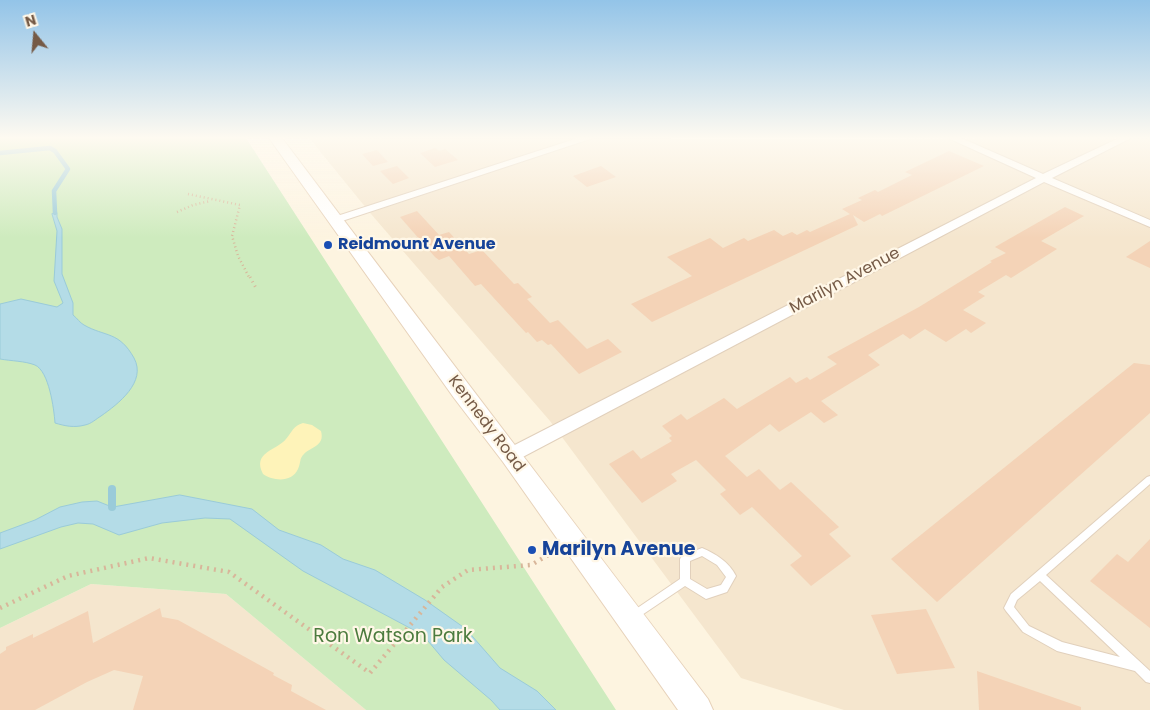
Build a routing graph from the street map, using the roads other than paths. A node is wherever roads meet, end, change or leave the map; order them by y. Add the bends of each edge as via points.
1 (299, 171) edge
2 (486, 171) edge
3 (1027, 171) edge
4 (1057, 171) edge
5 (1043, 178) junction
6 (335, 220) junction
7 (1150, 224) edge
8 (511, 456) junction
9 (1150, 479) edge
10 (1040, 574) junction
11 (685, 581) junction
12 (629, 619) junction
13 (1136, 666) junction
14 (1150, 678) edge
15 (697, 710) edge

1 - 6 main road, Kennedy Road
2 - 6 street
3 - 5 street
4 - 5 street, Marilyn Avenue
5 - 7 street
5 - 8 street, Marilyn Avenue
6 - 8 main road, Kennedy Road
8 - 12 main road, Kennedy Road
9 - 10 lane
10 - 13 lane
10 - 13 lane via 1014,597 1009,608 1026,629 1061,647
11 - 11 lane via 706,594 724,588 730,576 720,562 702,552 685,559
11 - 12 lane
12 - 15 main road, Kennedy Road
13 - 14 lane

